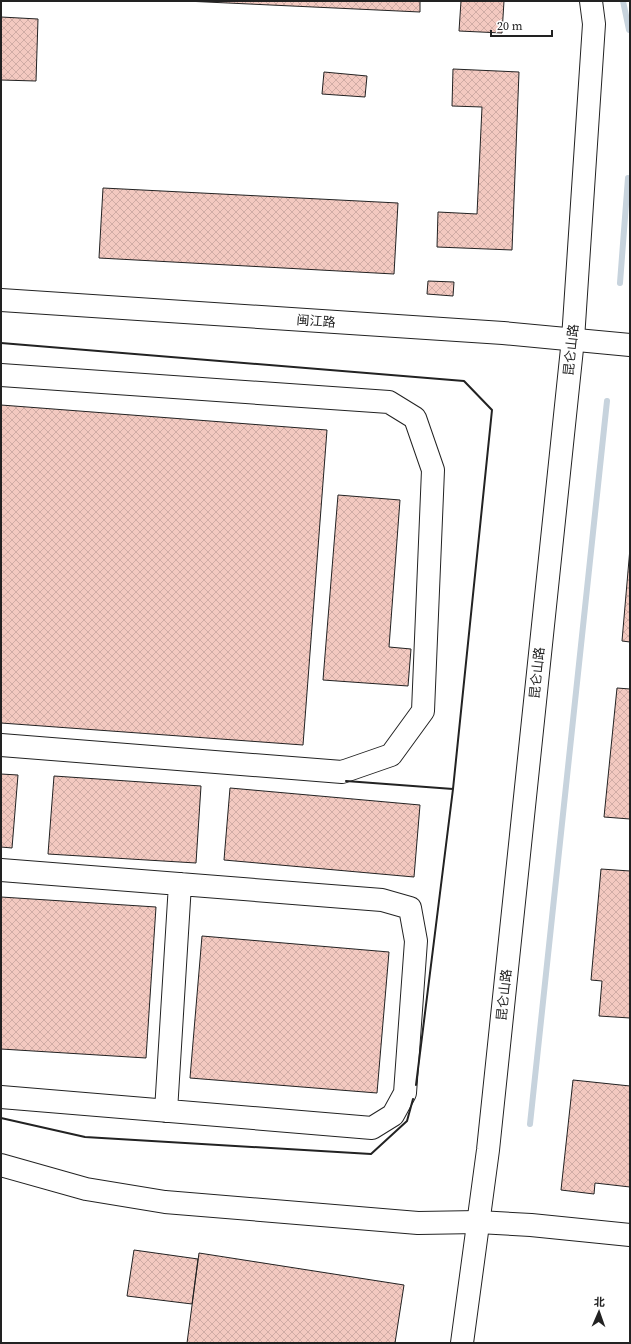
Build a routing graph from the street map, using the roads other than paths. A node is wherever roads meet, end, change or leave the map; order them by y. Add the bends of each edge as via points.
1 (591, 1) edge
2 (1, 300) edge
3 (573, 339) junction
4 (630, 345) edge
5 (1, 375) edge
6 (1, 745) edge
7 (1, 870) edge
8 (180, 884) junction
9 (1, 1097) edge
10 (166, 1111) junction
11 (1, 1165) edge
12 (478, 1222) junction
13 (630, 1235) edge
14 (462, 1343) edge

1 - 3 main road, 昆仑山路 via 594,24
2 - 3 main road, 闽江路
3 - 4 main road, 闽江路
3 - 12 main road, 昆仑山路 via 489,1142
5 - 6 main road via 389,402 415,418 432,470 423,711 391,755 342,772
7 - 8 main road
8 - 10 main road
8 - 10 main road via 382,900 410,908 416,941 405,1093 393,1115 372,1128
9 - 10 main road
11 - 12 main road via 86,1189 165,1202 418,1223
12 - 13 main road
12 - 14 main road, 昆仑山路

